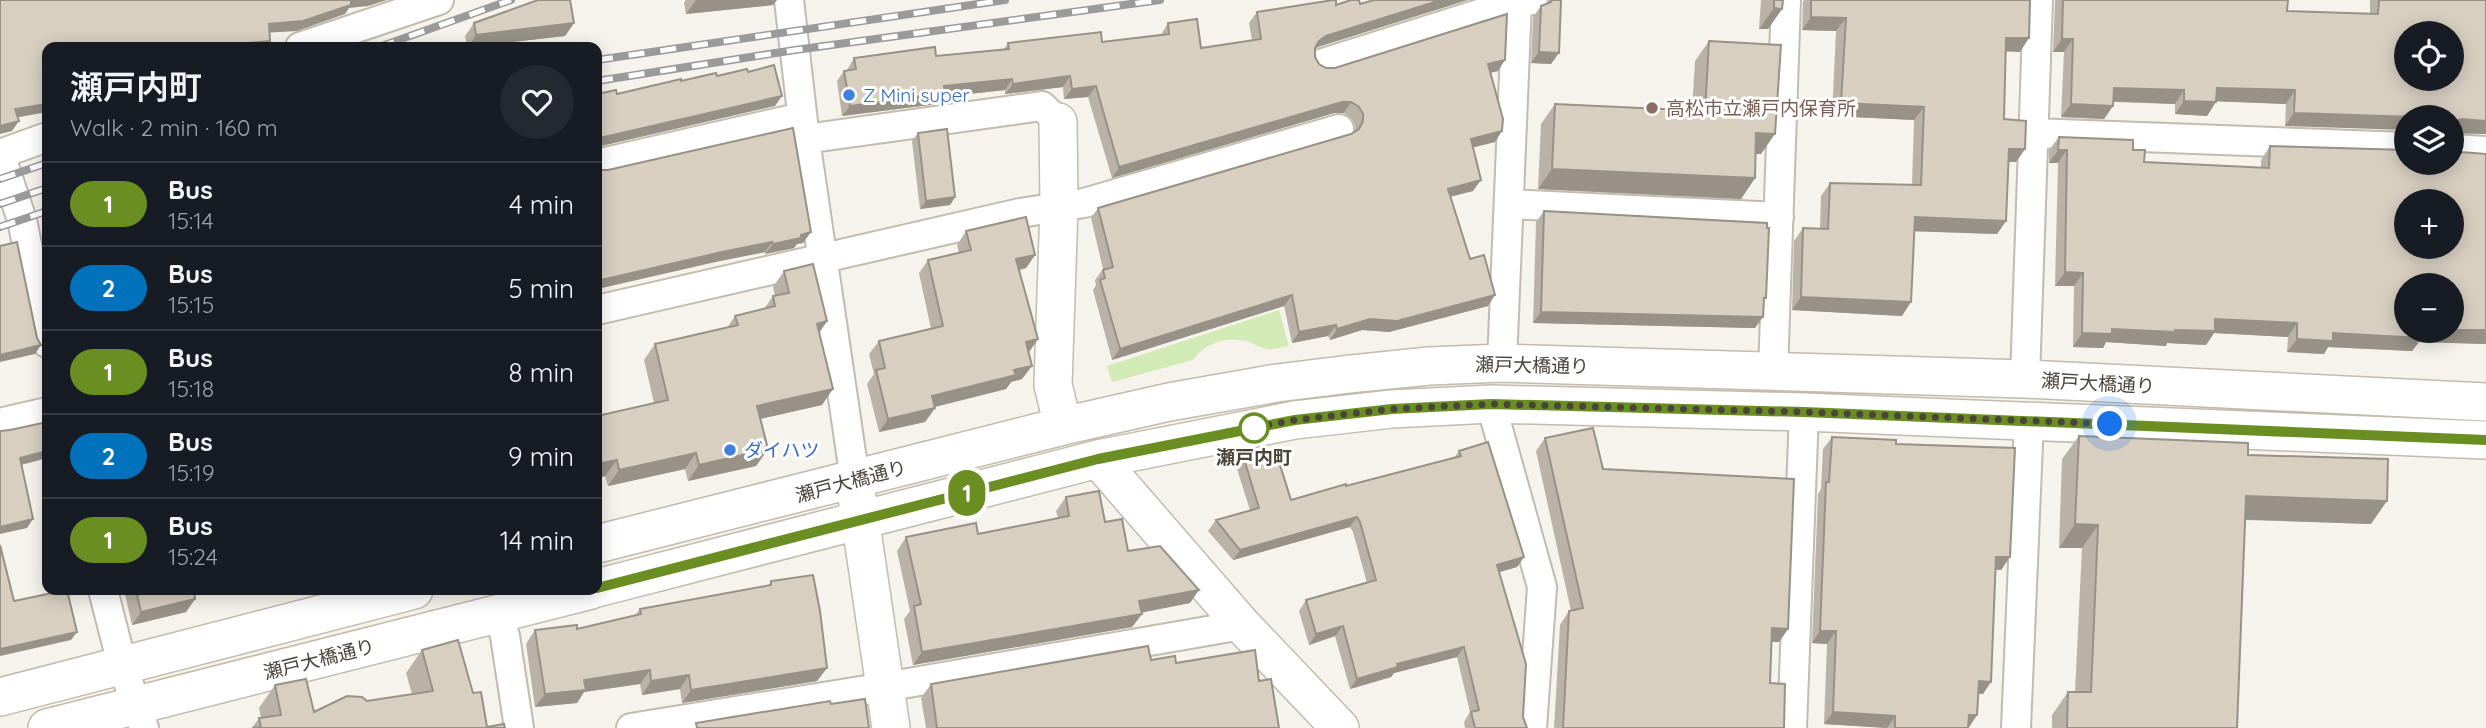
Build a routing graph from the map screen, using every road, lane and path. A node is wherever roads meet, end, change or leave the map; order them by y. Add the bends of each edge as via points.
1 (789, 0) edge
2 (1786, 0) edge
3 (2038, 0) edge
4 (434, 1) edge
5 (1525, 1) edge
6 (315, 42) edge
7 (1323, 63) edge
8 (1058, 122) joint
9 (804, 128) junction
10 (1339, 129) dead end
11 (2033, 133) junction
12 (42, 138) edge
13 (2394, 148) edge
14 (2464, 150) edge
15 (2486, 151) edge
16 (0, 154) edge
17 (602, 163) edge
18 (1510, 204) junction
19 (1059, 207) junction
20 (1779, 217) junction
21 (824, 259) junction
22 (42, 291) edge
23 (602, 309) edge
24 (1502, 363) junction
25 (1773, 372) junction
26 (2025, 379) junction
27 (2486, 402) edge
28 (1491, 404) junction
29 (1804, 412) junction
30 (42, 413) edge
31 (2029, 420) junction
32 (0, 423) edge
33 (1063, 426) junction
34 (2486, 440) edge
35 (1098, 459) junction
36 (855, 480) junction
37 (860, 519) junction
38 (602, 543) edge
39 (602, 587) edge
40 (104, 595) edge
41 (394, 595) edge
42 (572, 595) edge
43 (498, 614) junction
44 (1242, 625) junction
45 (122, 664) junction
46 (885, 687) junction
47 (0, 697) edge
48 (140, 717) edge
49 (47, 728) edge
50 (519, 728) edge
51 (631, 728) edge
52 (891, 728) edge
53 (1340, 728) edge
54 (1532, 728) edge
55 (1792, 728) edge
56 (2016, 728) edge

1 - 9 street
2 - 20 street
3 - 11 street
4 - 6 street
5 - 7 street
5 - 18 street
8 - 9 street via 1042,106
8 - 19 street
9 - 17 street
9 - 21 street
10 - 19 street
11 - 13 street
11 - 26 street
12 - 16 street
14 - 15 street
16 - 22 street
18 - 20 street
18 - 24 street
19 - 21 street
19 - 33 street via 1053,385
20 - 25 street
21 - 23 street
21 - 36 street
24 - 25 street, 瀬戸大橋通り
24 - 33 street, 瀬戸大橋通り via 1277,383
25 - 26 street, 瀬戸大橋通り
26 - 27 street, 瀬戸大橋通り
28 - 29 street, 瀬戸大橋通り
28 - 35 street, 瀬戸大橋通り via 1295,420
28 - 54 street via 1542,587
29 - 31 street, 瀬戸大橋通り
29 - 55 street
30 - 32 street
31 - 34 street, 瀬戸大橋通り
31 - 56 street
33 - 36 street, 瀬戸大橋通り
35 - 37 street, 瀬戸大橋通り
35 - 44 street
36 - 37 street
36 - 38 street, 瀬戸大橋通り
37 - 39 street, 瀬戸大橋通り
37 - 46 street
40 - 45 street
41 - 45 street
42 - 43 street, 瀬戸大橋通り
43 - 48 street, 瀬戸大橋通り
43 - 50 street
44 - 46 street
44 - 53 street
45 - 47 street
45 - 48 street
46 - 51 street
46 - 52 street
48 - 49 street, 瀬戸大橋通り

